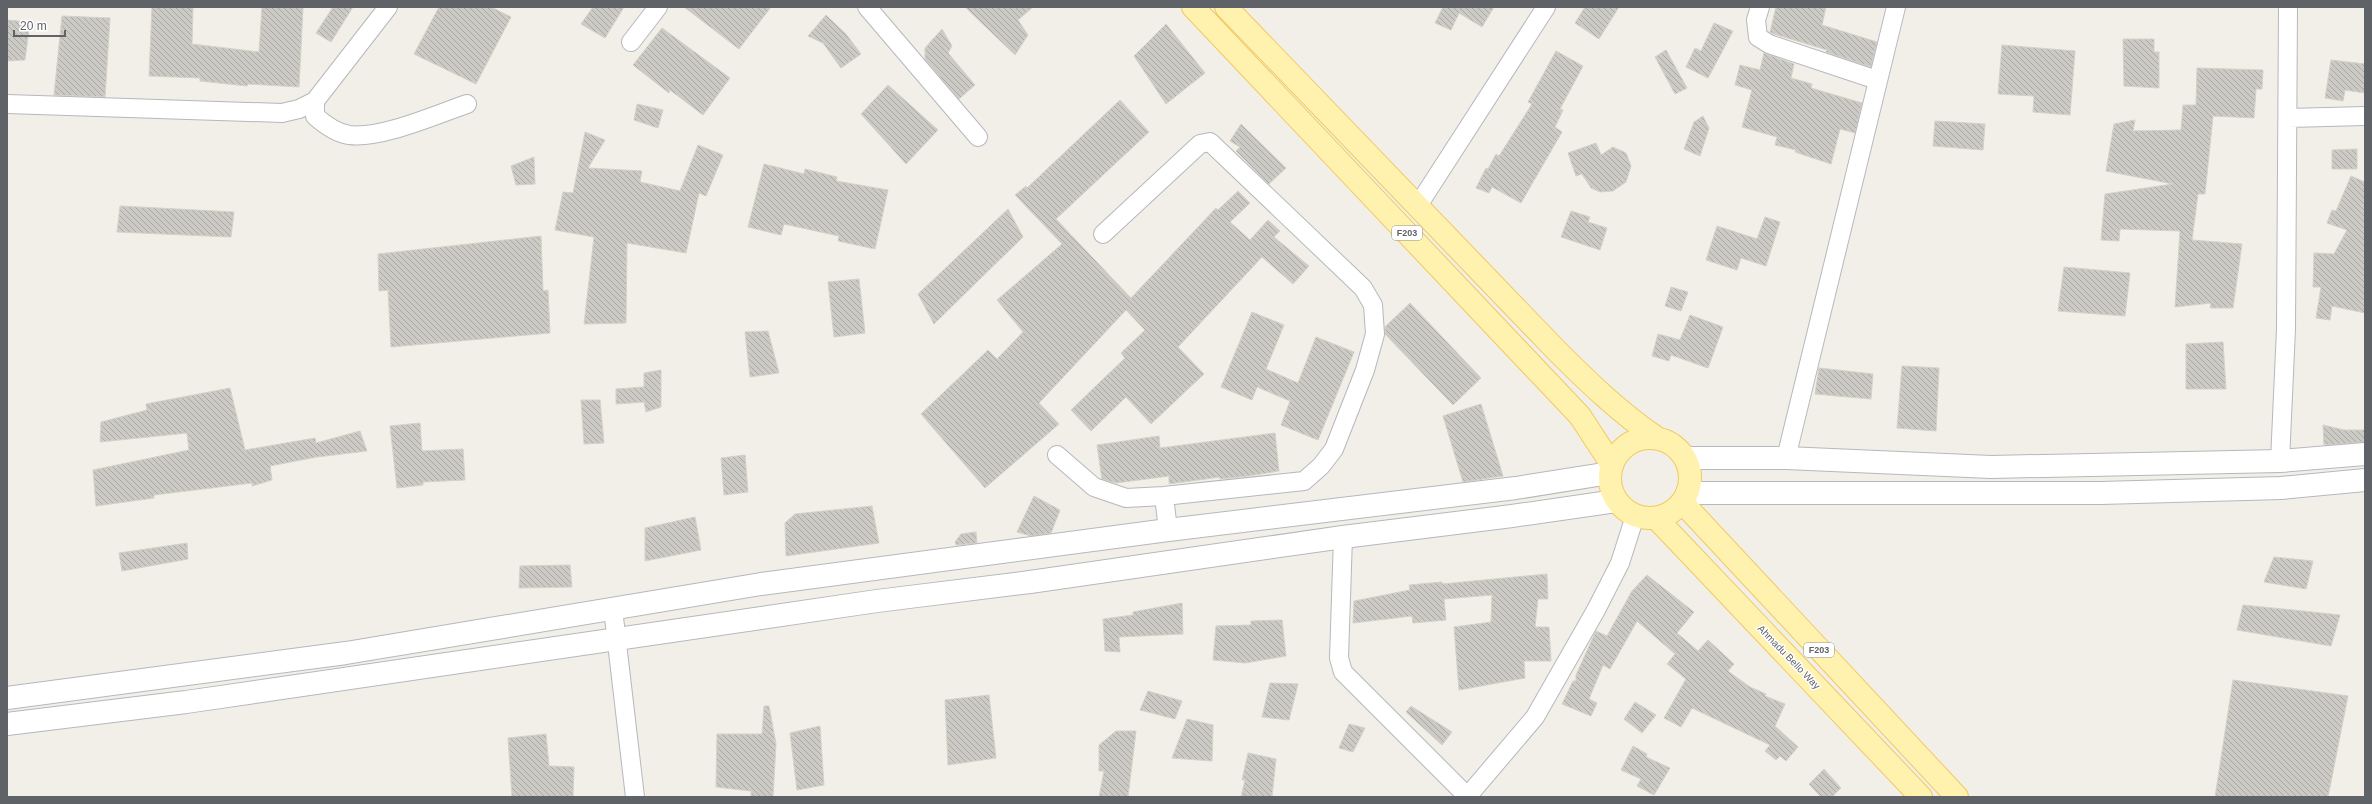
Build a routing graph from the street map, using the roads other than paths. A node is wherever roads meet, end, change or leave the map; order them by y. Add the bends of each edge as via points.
1 (388, 7) edge
2 (658, 7) edge
3 (867, 7) edge
4 (1193, 7) edge
5 (1226, 7) edge
6 (1546, 7) edge
7 (1760, 7) edge
8 (1896, 7) edge
9 (2288, 7) edge
10 (631, 42) dead end
11 (1877, 80) junction
12 (315, 101) junction
13 (7, 104) edge
14 (467, 104) dead end
15 (2365, 116) edge
16 (2288, 118) junction
17 (978, 137) dead end
18 (1417, 207) junction
19 (1103, 234) dead end
20 (1658, 438) junction
21 (2365, 454) edge
22 (1057, 456) dead end
23 (1685, 458) junction
24 (1786, 458) junction
25 (2280, 461) junction
26 (2033, 466) junction
27 (1611, 469) junction
28 (2365, 480) edge
29 (2035, 493) junction
30 (1164, 496) junction
31 (1684, 497) junction
32 (1616, 501) junction
33 (1646, 517) junction
34 (1168, 530) junction
35 (1343, 537) junction
36 (1171, 562) junction
37 (613, 609) junction
38 (616, 640) junction
39 (7, 698) edge
40 (7, 724) edge
41 (635, 797) edge
42 (1468, 797) edge
43 (1921, 797) edge
44 (1957, 797) edge

1 - 12 street
2 - 10 street
3 - 17 street
4 - 27 main road, F203 via 1580,416
5 - 18 main road, F203
6 - 18 street
7 - 11 street via 1756,20 1758,37 1769,44
8 - 11 street
9 - 16 street
11 - 24 street
12 - 13 street via 299,109 282,113
12 - 14 street via 315,116 326,126 348,135 372,135
15 - 16 street
16 - 25 street via 2286,329
18 - 20 main road, F203 via 1592,386 1632,421
19 - 30 street via 1200,144 1210,142 1363,288 1373,305 1375,334 1365,370 1334,449 1321,466 1304,481
20 - 23 main road via 1678,449
20 - 27 main road via 1634,440 1617,455
21 - 25 street
22 - 30 street via 1094,487 1126,498
23 - 24 street
23 - 31 main road via 1690,481
24 - 26 street
25 - 26 street
26 - 29 street
27 - 32 main road via 1611,488
27 - 34 street via 1516,488
28 - 29 street via 2281,488
29 - 31 street
30 - 34 street
31 - 33 main road via 1675,510
31 - 44 main road, F203
32 - 33 main road via 1625,510
32 - 35 street
33 - 42 street via 1535,717
33 - 43 main road, Ahmadu Bello Way / F203
34 - 36 street
34 - 37 street via 761,584
35 - 36 street
35 - 42 street via 1339,658 1343,672
36 - 38 street via 877,601
37 - 38 street
37 - 39 street via 346,653
38 - 40 street via 186,702
38 - 41 street

